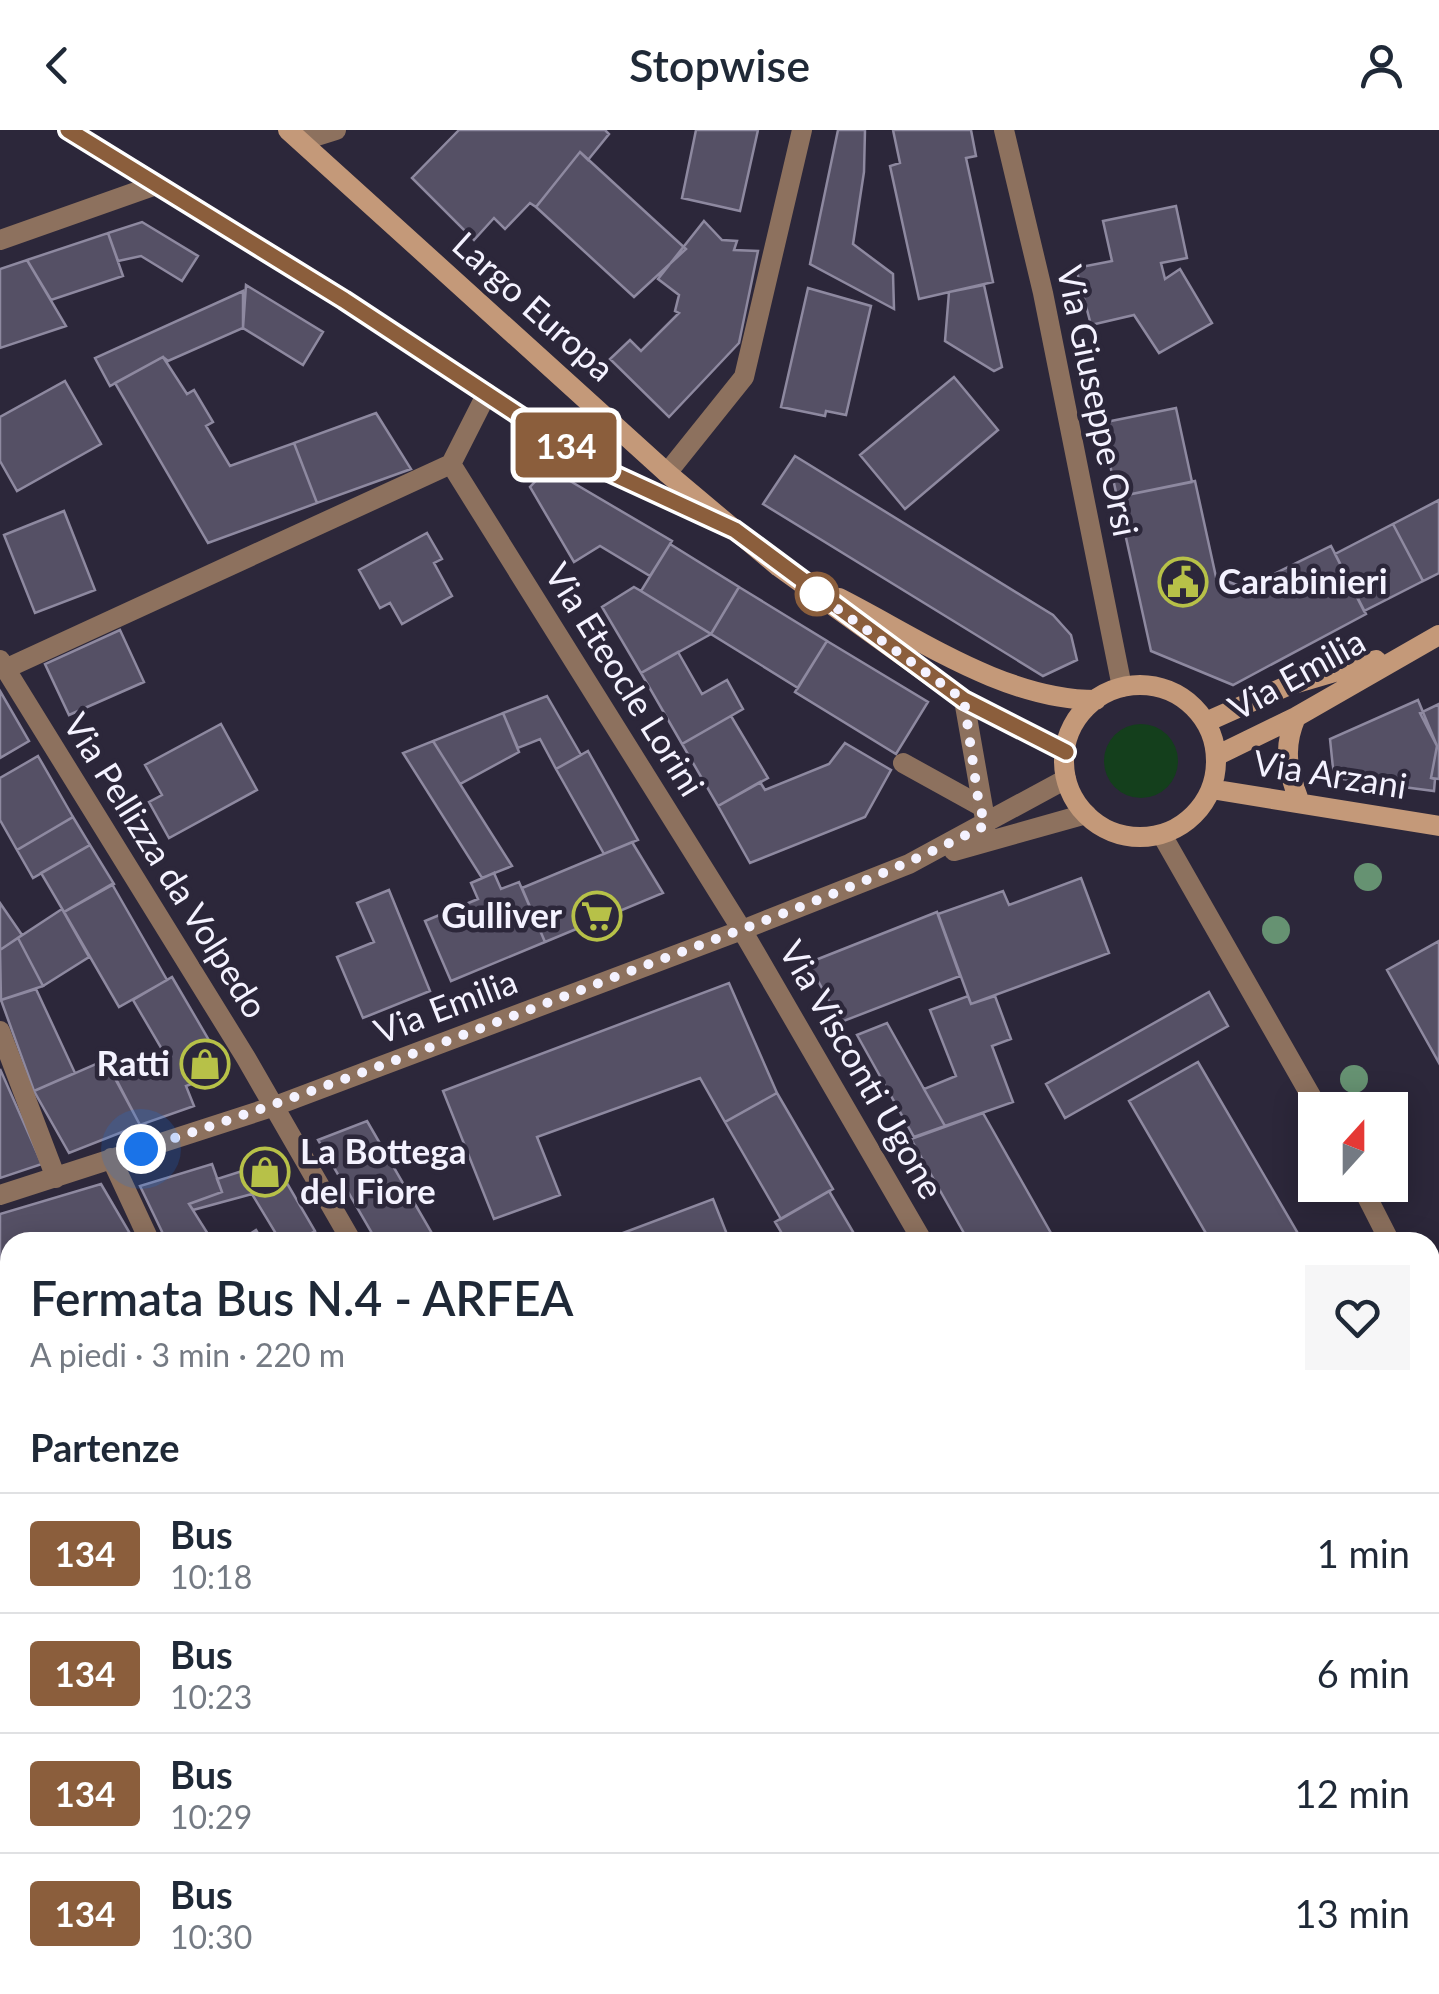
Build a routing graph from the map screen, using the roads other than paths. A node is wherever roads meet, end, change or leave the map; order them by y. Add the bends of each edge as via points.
1 (68, 130) edge
2 (336, 130) edge
3 (802, 130) edge
4 (1004, 130) edge
5 (295, 135) edge
6 (153, 186) junction
7 (0, 240) edge
8 (487, 393) junction
9 (451, 464) junction
10 (667, 473) junction
11 (735, 530) junction
12 (779, 567) junction
13 (1439, 635) edge
14 (1407, 651) junction
15 (2, 665) edge
16 (1122, 687) junction
17 (964, 700) junction
18 (1096, 700) junction
19 (1296, 717) junction
20 (1206, 722) junction
21 (1066, 752) junction
22 (1218, 754) junction
23 (904, 763) dead end
24 (1066, 780) junction
25 (1211, 789) junction
26 (1300, 803) junction
27 (1086, 814) junction
28 (982, 815) junction
29 (1439, 826) edge
30 (1162, 835) junction
31 (909, 864) junction
32 (742, 930) junction
33 (0, 1031) edge
34 (1309, 1092) edge
35 (275, 1106) junction
36 (111, 1158) junction
37 (56, 1178) junction
38 (0, 1195) edge
39 (1371, 1202) edge
40 (145, 1232) edge
41 (346, 1232) edge
42 (917, 1232) edge
43 (1387, 1232) edge

1 - 6 street, Largo Europa
2 - 5 street
3 - 10 street via 744,377
4 - 16 street, Via Giuseppe Orsi
5 - 10 street, Largo Europa
6 - 7 street
6 - 8 street, Largo Europa
8 - 9 street
8 - 11 street, Largo Europa via 596,466
9 - 15 street
9 - 32 street, Via Eteocle Lorini
10 - 11 street, Largo Europa
11 - 12 street, Largo Europa
12 - 17 street, Largo Europa
12 - 18 street, Largo Europa via 991,675 1039,693
13 - 14 street, Via Emilia
14 - 19 street, Via Emilia
14 - 20 street, Via Emilia via 1287,686
15 - 35 street, Via Pellizza da Volpedo
16 - 18 street
16 - 20 street via 1167,690
17 - 21 street, Largo Europa
17 - 28 street
18 - 21 street via 1071,726
19 - 22 street, Via Emilia
19 - 26 street via 1286,756
20 - 22 street
21 - 24 street
22 - 25 street
23 - 28 street
24 - 27 street
24 - 28 street, Via Emilia
25 - 26 street, Via Arzani
25 - 30 street via 1183,824
26 - 29 street, Via Arzani
27 - 30 street via 1111,833
27 - 31 street, Via Emilia
28 - 31 street, Via Emilia
30 - 34 street
31 - 32 street, Via Emilia
32 - 35 street, Via Emilia
32 - 42 street, Via Visconti Ugone
33 - 37 street
35 - 36 street, Via Emilia
35 - 41 street, Via Pellizza da Volpedo
36 - 37 street, Via Emilia
36 - 40 street
37 - 38 street, Via Emilia
39 - 43 street

